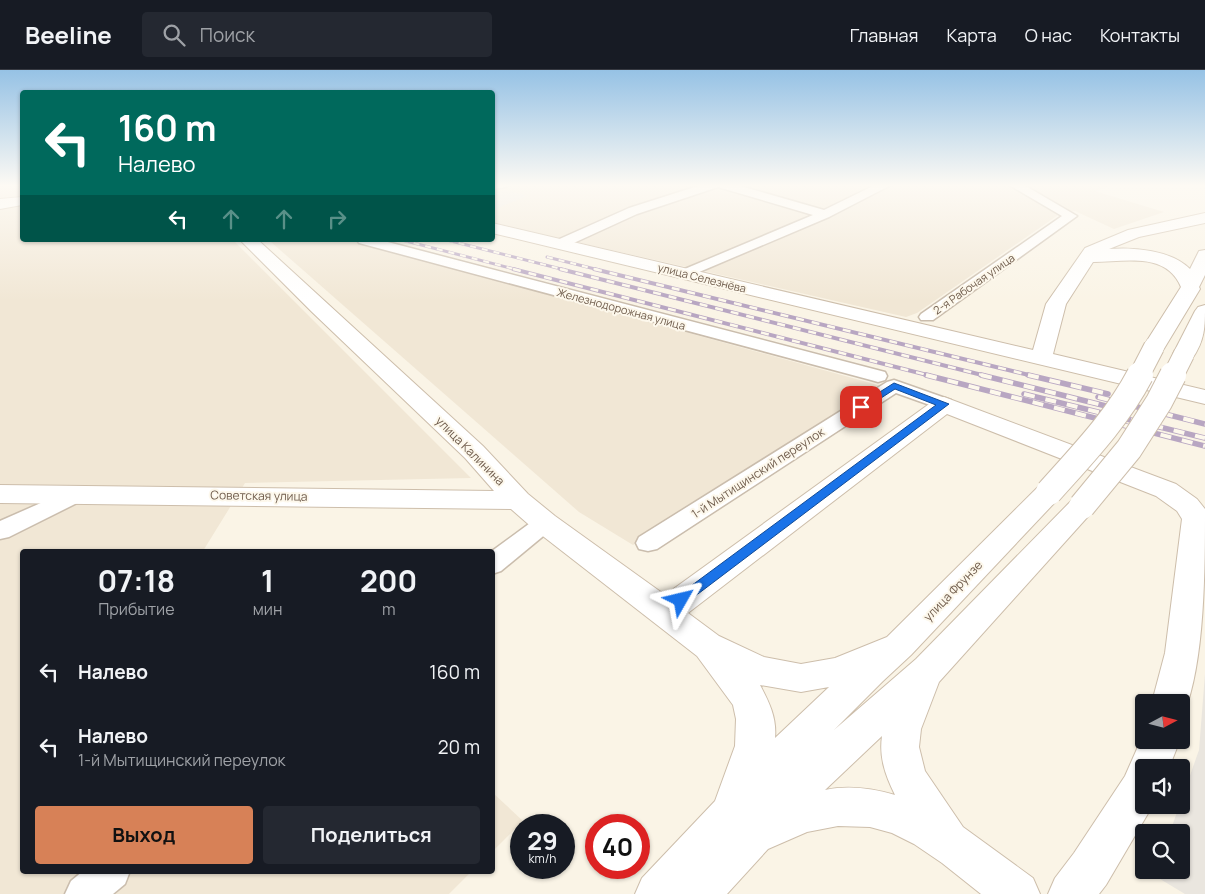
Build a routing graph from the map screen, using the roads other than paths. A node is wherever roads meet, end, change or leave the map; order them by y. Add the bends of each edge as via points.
1 (605, 223) edge
2 (803, 223) edge
3 (1060, 223) edge
4 (1179, 223) edge
5 (495, 229) edge
6 (250, 242) edge
7 (371, 242) edge
8 (560, 244) junction
9 (1205, 255) edge
10 (1087, 260) junction
11 (685, 274) junction
12 (1190, 289) junction
13 (1205, 311) edge
14 (919, 323) junction
15 (1041, 358) junction
16 (886, 381) junction
17 (1205, 397) edge
18 (944, 404) junction
19 (0, 494) edge
20 (77, 494) junction
21 (518, 500) junction
22 (545, 523) junction
23 (0, 531) edge
24 (648, 543) dead end
25 (495, 563) edge
26 (666, 612) junction
27 (707, 644) junction
28 (914, 658) junction
29 (1173, 694) edge
30 (1135, 797) edge
31 (740, 826) junction
32 (947, 840) junction
33 (108, 874) edge
34 (84, 894) edge
35 (658, 894) edge
36 (697, 894) edge
37 (1017, 894) edge
38 (1071, 894) edge

1 - 8 street
2 - 11 street
3 - 14 street, 2-я Рабочая улица
4 - 10 main road via 1134,233 1091,252
5 - 8 main road, улица Селезнёва
6 - 21 main road, улица Калинина via 474,452
7 - 16 street, Железнодорожная улица
8 - 11 main road, улица Селезнёва
9 - 12 main road, улица Фрунзе
10 - 12 main road via 1118,253 1156,259 1182,272
10 - 15 main road via 1056,304
11 - 14 main road, улица Селезнёва
12 - 28 main road, улица Фрунзе, bridge via 1154,346 1131,392 1099,437 1049,492
13 - 28 main road, улица Фрунзе, bridge via 1159,402 1130,450 1082,506
14 - 15 main road, улица Селезнёва
15 - 17 main road, улица Селезнёва
16 - 18 street, Железнодорожная улица
16 - 24 street, 1-й Мытищинский переулок
18 - 26 main road
18 - 29 main road via 1166,490 1192,510 1197,519 1184,653
19 - 20 main road, Советская улица
20 - 21 main road, Советская улица
20 - 23 street
21 - 22 main road, улица Калинина
22 - 25 street
22 - 26 main road, улица Калинина
26 - 27 main road, улица Калинина
27 - 28 main road via 758,670 801,678
27 - 31 main road via 744,690 757,722
28 - 31 main road, улица Фрунзе via 814,773
28 - 32 main road via 901,728 901,763 912,789
30 - 38 main road
31 - 32 main road via 784,820 842,805 864,806 900,815
31 - 35 main road, улица Фрунзе
31 - 36 main road, улица Фрунзе
32 - 37 main road
33 - 34 street

